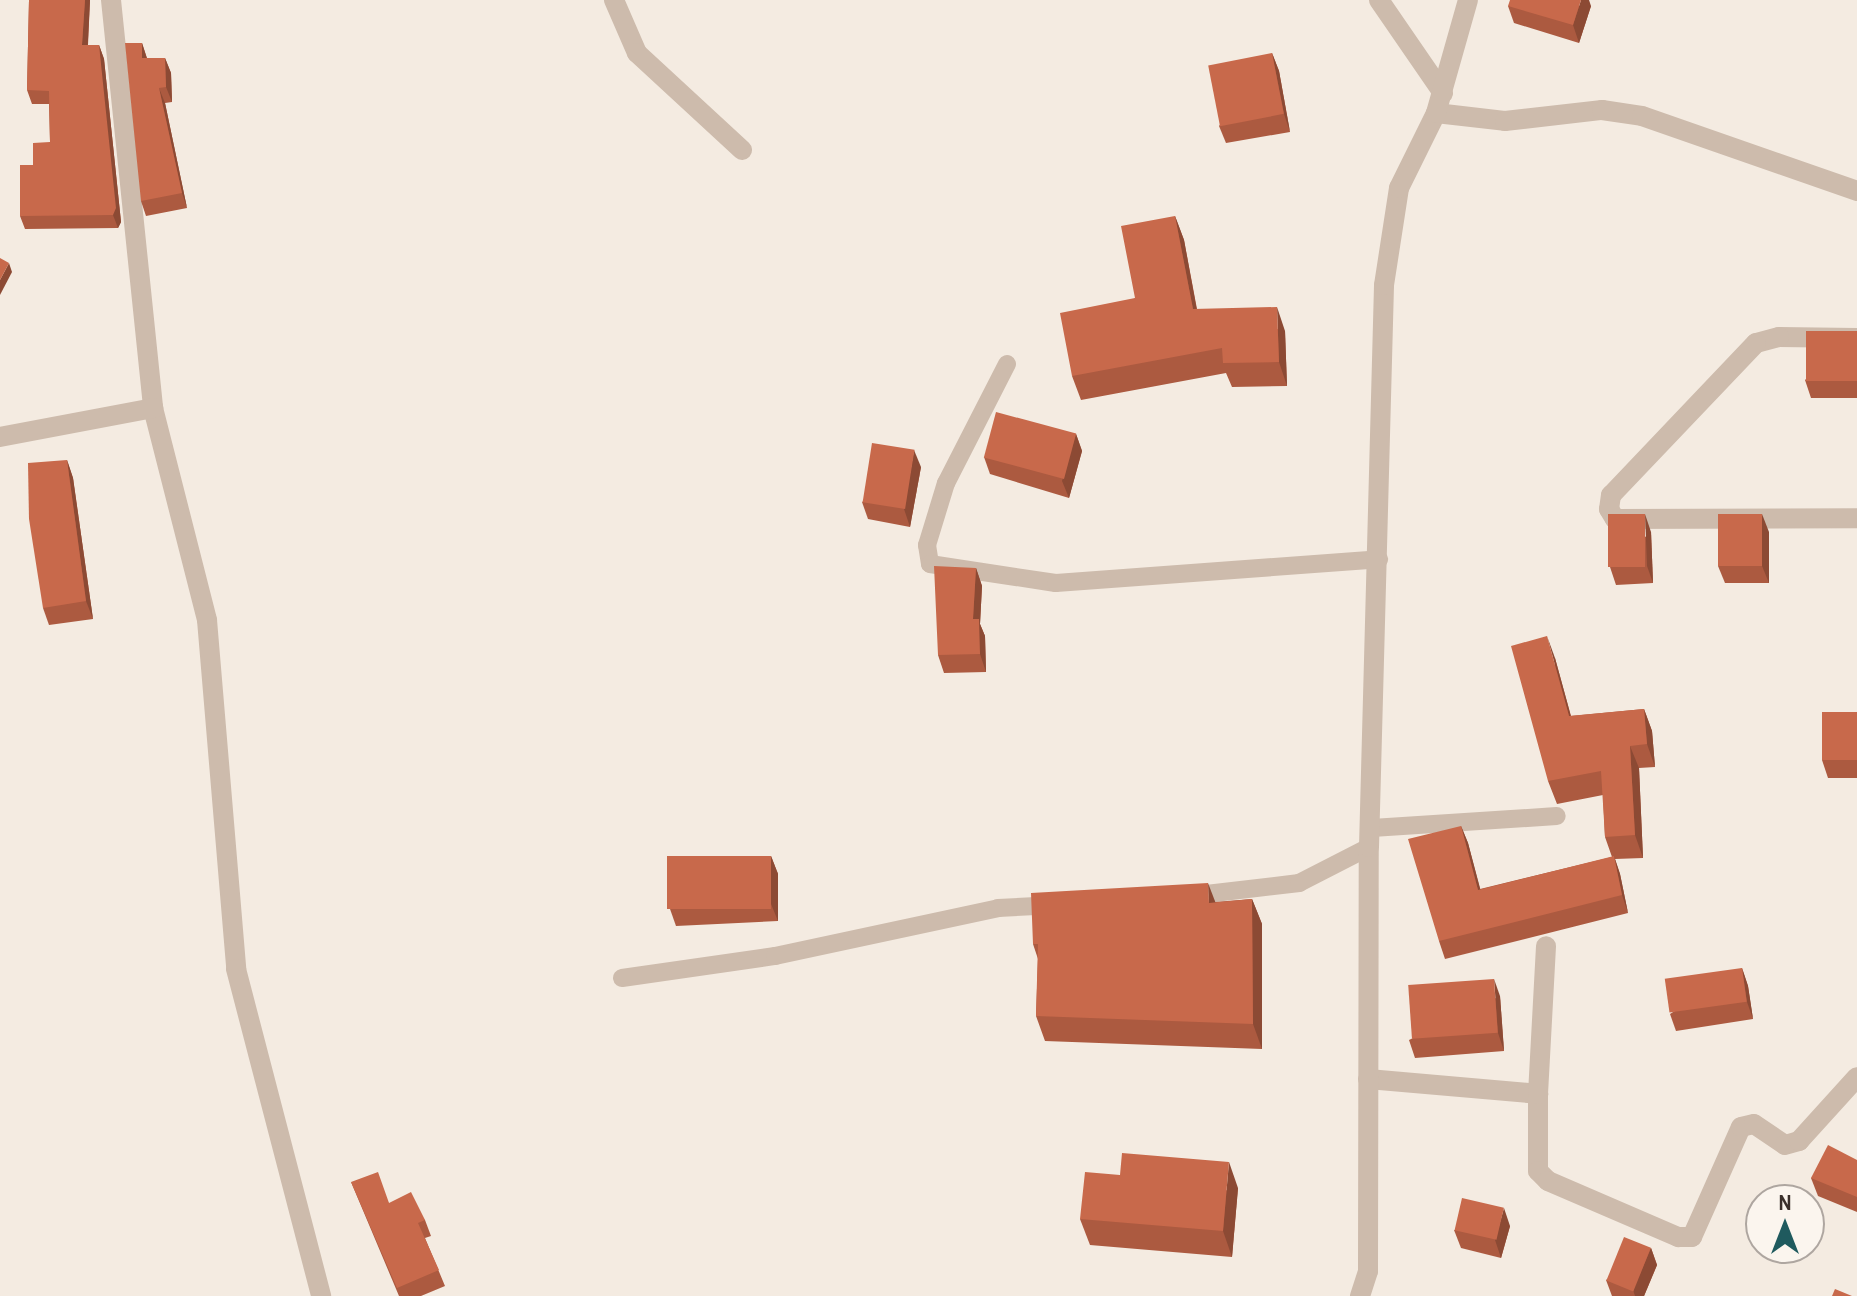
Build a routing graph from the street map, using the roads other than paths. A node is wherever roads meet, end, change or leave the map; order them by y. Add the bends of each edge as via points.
1 (111, 0) edge
2 (614, 0) edge
3 (1379, 0) edge
4 (1468, 0) edge
5 (1440, 103) junction
6 (742, 150) dead end
7 (1857, 191) edge
8 (1857, 338) edge
9 (1007, 364) dead end
10 (153, 408) junction
11 (0, 437) edge
12 (1857, 518) edge
13 (1379, 559) junction
14 (1557, 816) dead end
15 (1370, 837) junction
16 (1166, 898) edge
17 (1074, 904) edge
18 (1546, 946) dead end
19 (622, 978) dead end
20 (1857, 1077) edge
21 (1368, 1079) junction
22 (1538, 1094) junction
23 (321, 1296) edge
24 (1360, 1296) edge

1 - 10 street
2 - 6 street via 637,53
3 - 5 street
4 - 5 street
5 - 7 street via 1505,121 1602,110 1642,116
5 - 13 street via 1399,188 1384,285
8 - 12 street via 1779,337 1756,343 1611,495 1609,509 1615,519
9 - 13 lane via 946,483 927,545 930,564 1056,583
10 - 11 street
10 - 23 street via 207,620 236,969
13 - 15 street
14 - 15 lane
15 - 16 lane via 1299,883
15 - 21 street
17 - 19 lane via 998,908 775,956
18 - 22 street
20 - 22 street via 1799,1141 1785,1145 1754,1124 1741,1127 1692,1237 1678,1237 1548,1181 1538,1171
21 - 22 street
21 - 24 street via 1368,1271

